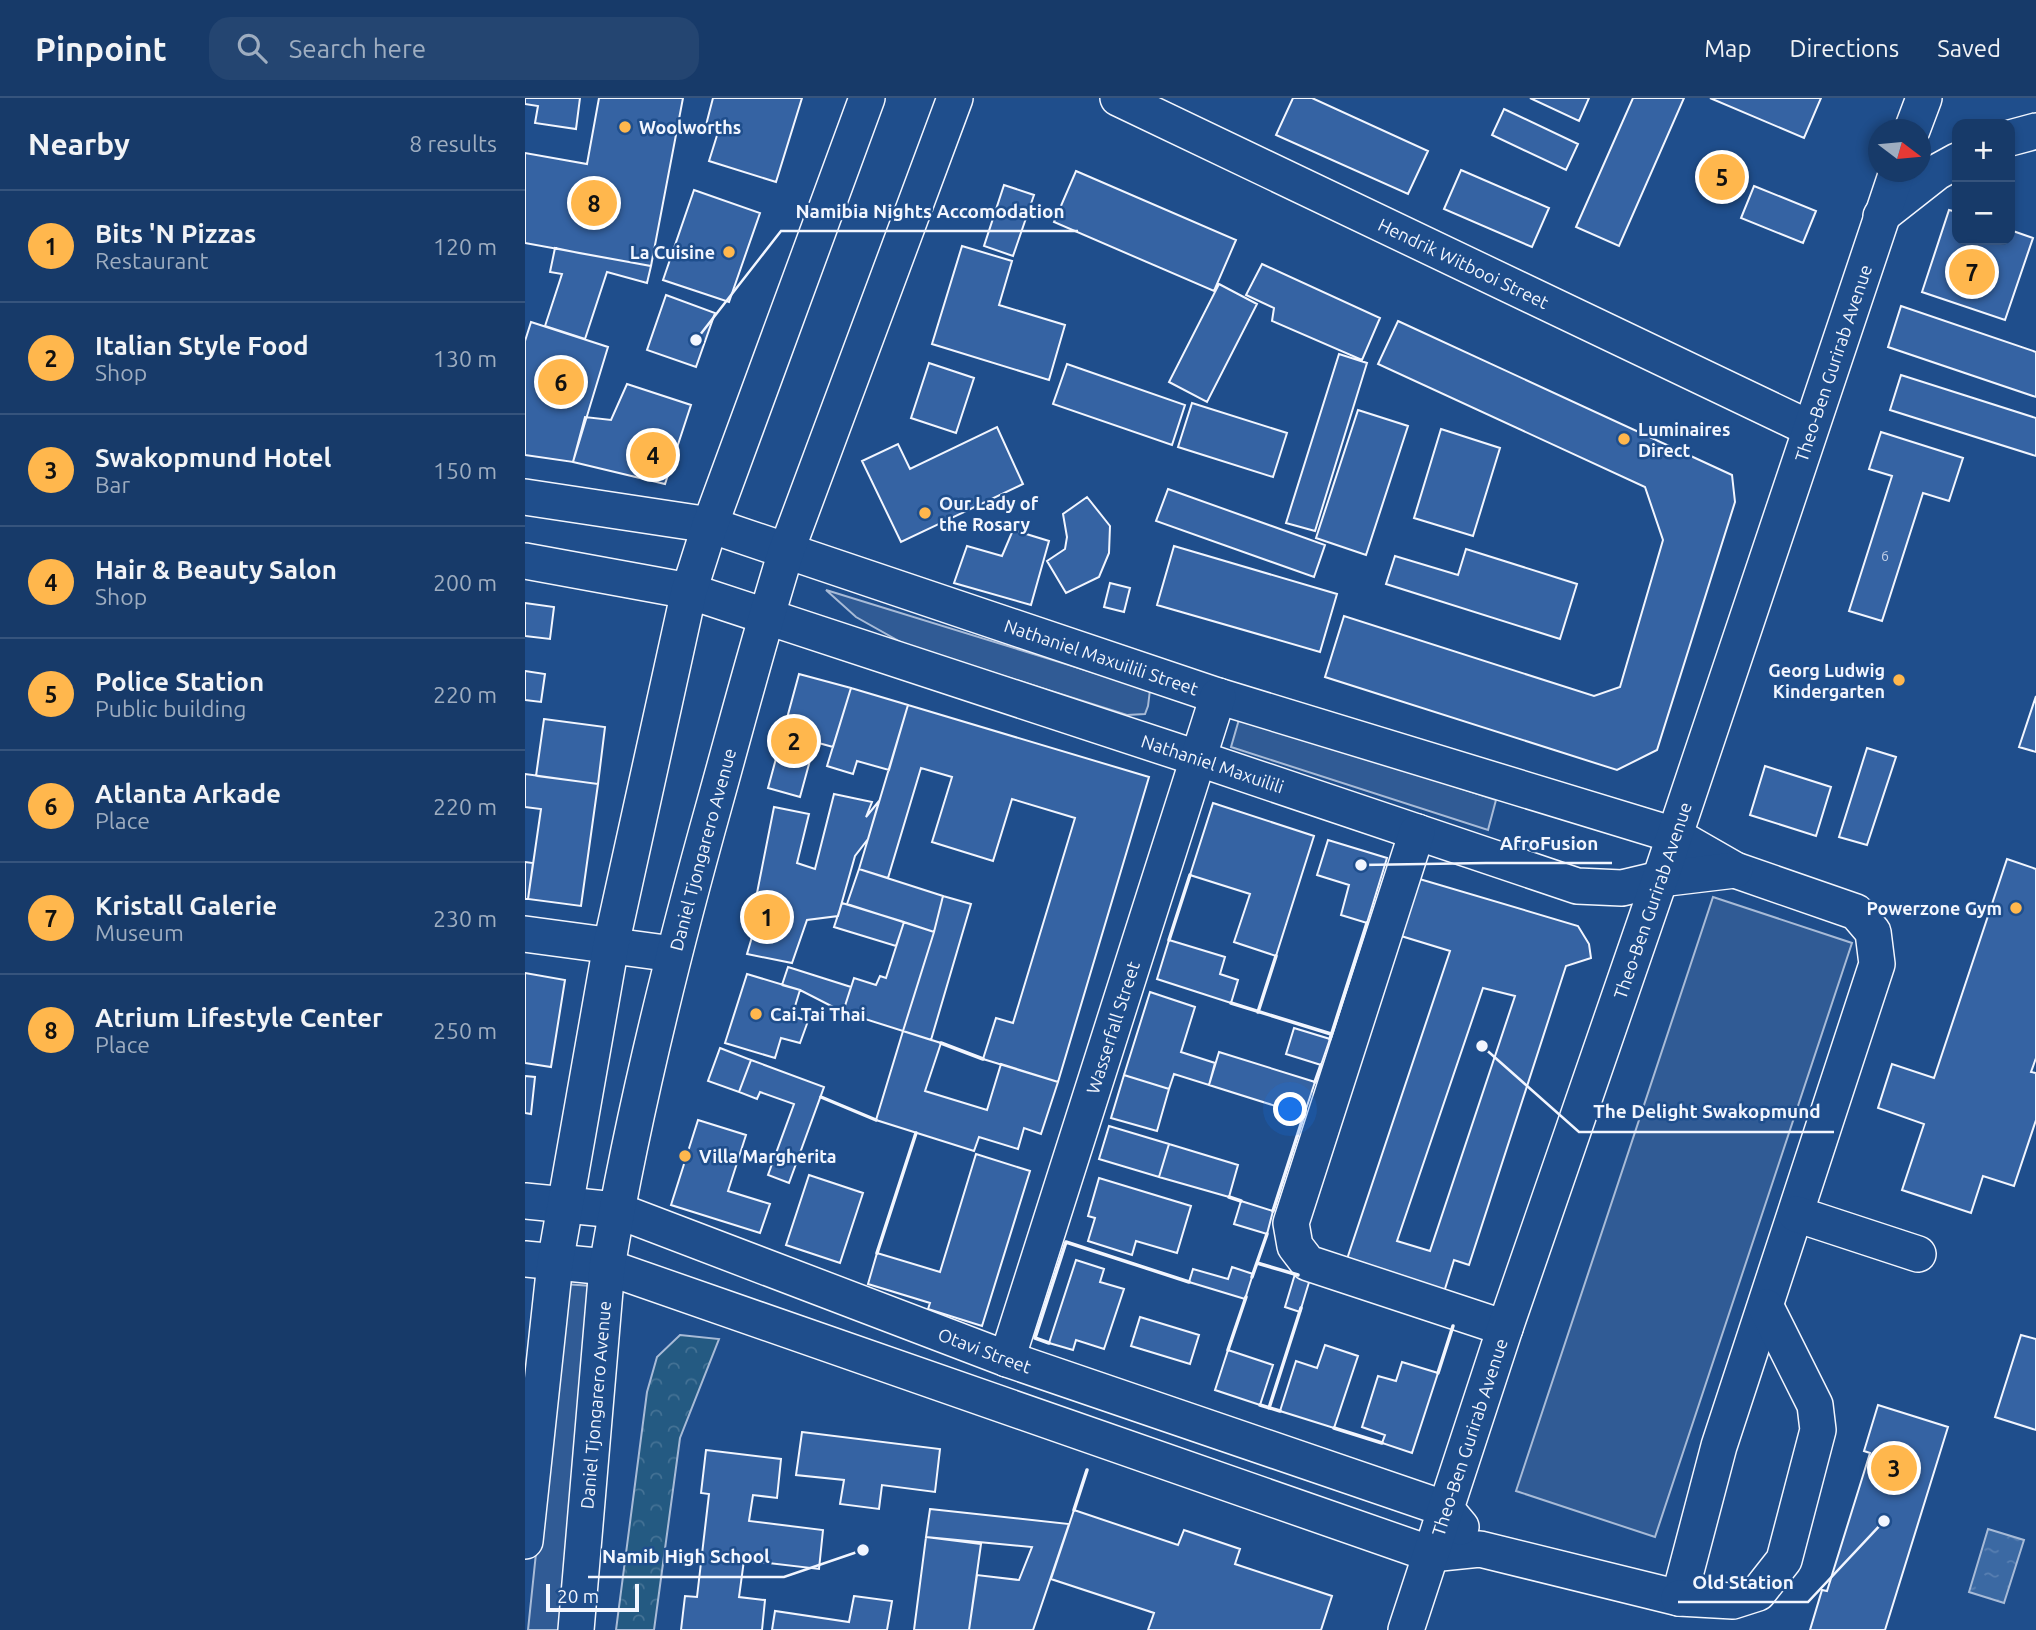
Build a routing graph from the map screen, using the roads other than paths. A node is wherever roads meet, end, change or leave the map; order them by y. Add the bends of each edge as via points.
1 (867, 98) edge
2 (955, 98) edge
3 (1118, 98) edge
4 (1924, 98) edge
5 (1916, 119) edge
6 (2036, 131) edge
7 (2015, 137) edge
8 (1952, 164) edge
9 (1893, 182) edge
10 (1881, 216) junction
11 (1809, 428) junction
12 (525, 497) edge
13 (710, 525) junction
14 (786, 552) junction
15 (525, 561) edge
16 (689, 591) junction
17 (766, 616) junction
18 (1218, 695) junction
19 (1197, 758) junction
20 (1417, 832) junction
21 (1674, 835) junction
22 (1735, 870) junction
23 (1660, 879) junction
24 (525, 934) edge
25 (611, 945) junction
26 (673, 954) junction
27 (525, 1201) edge
28 (565, 1205) junction
29 (616, 1210) junction
30 (1796, 1214) junction
31 (1918, 1254) dead end
32 (540, 1261) edge
33 (607, 1268) junction
34 (1766, 1307) junction
35 (1505, 1328) junction
36 (1007, 1359) junction
37 (1446, 1509) junction
38 (525, 1541) edge
39 (1480, 1549) junction
40 (1431, 1554) junction
41 (1679, 1598) junction
42 (576, 1630) edge
43 (1406, 1630) edge

1 - 13 street
2 - 14 street, Daniel Tjongarero Avenue
3 - 11 street, Hendrik Witbooi Street
4 - 5 street
6 - 7 street
8 - 10 street
9 - 10 street, Theo-Ben Gurirab Avenue
10 - 11 street, Theo-Ben Gurirab Avenue
11 - 21 street, Theo-Ben Gurirab Avenue
12 - 13 street, Nathaniel Maxuilili Street
13 - 14 street, Nathaniel Maxuilili Street
13 - 16 street
14 - 17 street, Daniel Tjongarero Avenue
14 - 18 street, Nathaniel Maxuilili Street
15 - 16 street
16 - 17 street
16 - 25 street
17 - 19 street, Nathaniel Maxuilili
17 - 26 street, Daniel Tjongarero Avenue
18 - 19 street, Wasserfall Street
18 - 21 street, Nathaniel Maxuilili Street
19 - 20 street, Nathaniel Maxuilili
19 - 36 street, Wasserfall Street
20 - 23 street, Nathaniel Maxuilili via 1577,886 1622,888
20 - 35 street via 1291,1223 1295,1246 1308,1263
21 - 22 street, Nathaniel Maxuilili Street
21 - 23 street, Theo-Ben Gurirab Avenue
22 - 23 street, Nathaniel Maxuilili
22 - 30 street, Nathaniel Maxuilili Street via 1856,912 1873,932 1877,964
23 - 35 street, Theo-Ben Gurirab Avenue
24 - 25 street
25 - 26 street
25 - 28 street
26 - 29 street, Daniel Tjongarero Avenue
27 - 28 street, Otavi Street
28 - 29 street, Otavi Street
28 - 32 street
29 - 33 street, Daniel Tjongarero Avenue
29 - 36 street, Otavi Street
30 - 31 street
30 - 34 street, Nathaniel Maxuilili Street
32 - 33 street
32 - 38 street
33 - 40 street
33 - 42 street, Daniel Tjongarero Avenue
34 - 41 street, Nathaniel Maxuilili Street via 1719,1446
34 - 41 street via 1815,1405 1818,1430 1784,1560 1758,1593 1733,1601
35 - 37 street, Theo-Ben Gurirab Avenue
36 - 37 street, Otavi Street
37 - 39 street
37 - 40 street, Theo-Ben Gurirab Avenue
39 - 40 street
39 - 41 street
40 - 43 street, Theo-Ben Gurirab Avenue

